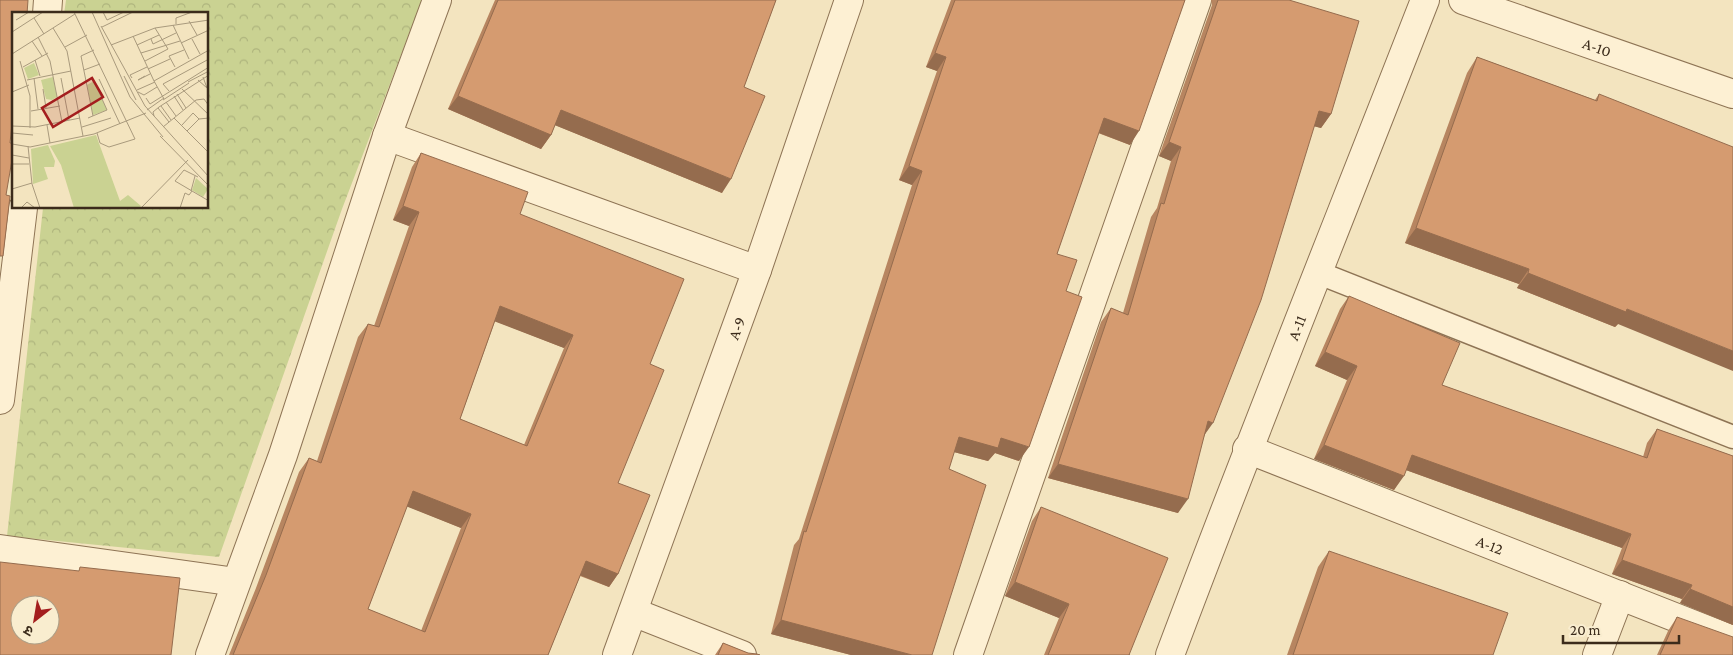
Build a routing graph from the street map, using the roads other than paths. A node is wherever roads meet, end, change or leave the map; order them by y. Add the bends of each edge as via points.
1 (438, 0) edge
2 (848, 0) edge
3 (1197, 0) edge
4 (1425, 0) edge
5 (1463, 0) edge
6 (1733, 94) edge
7 (387, 136) junction
8 (23, 209) edge
9 (757, 270) junction
10 (1319, 274) junction
11 (0, 400) edge
12 (1733, 437) edge
13 (1247, 450) junction
14 (0, 549) edge
15 (236, 582) junction
16 (1620, 595) junction
17 (633, 612) junction
18 (1733, 640) edge
19 (210, 655) edge
20 (617, 655) edge
21 (742, 655) edge
22 (968, 655) edge
23 (1170, 655) edge
24 (1597, 655) edge

1 - 7 street
2 - 9 street, A-9
3 - 22 street
4 - 10 street, A-11
5 - 6 street, A-10
7 - 9 street
7 - 15 street via 284,455
8 - 11 street
9 - 17 street, A-9
10 - 12 lane
10 - 13 street, A-11
13 - 16 street, A-12
13 - 23 street, A-11
14 - 15 street
15 - 19 street
16 - 18 street, A-12
16 - 24 street
17 - 20 street, A-9
17 - 21 street

